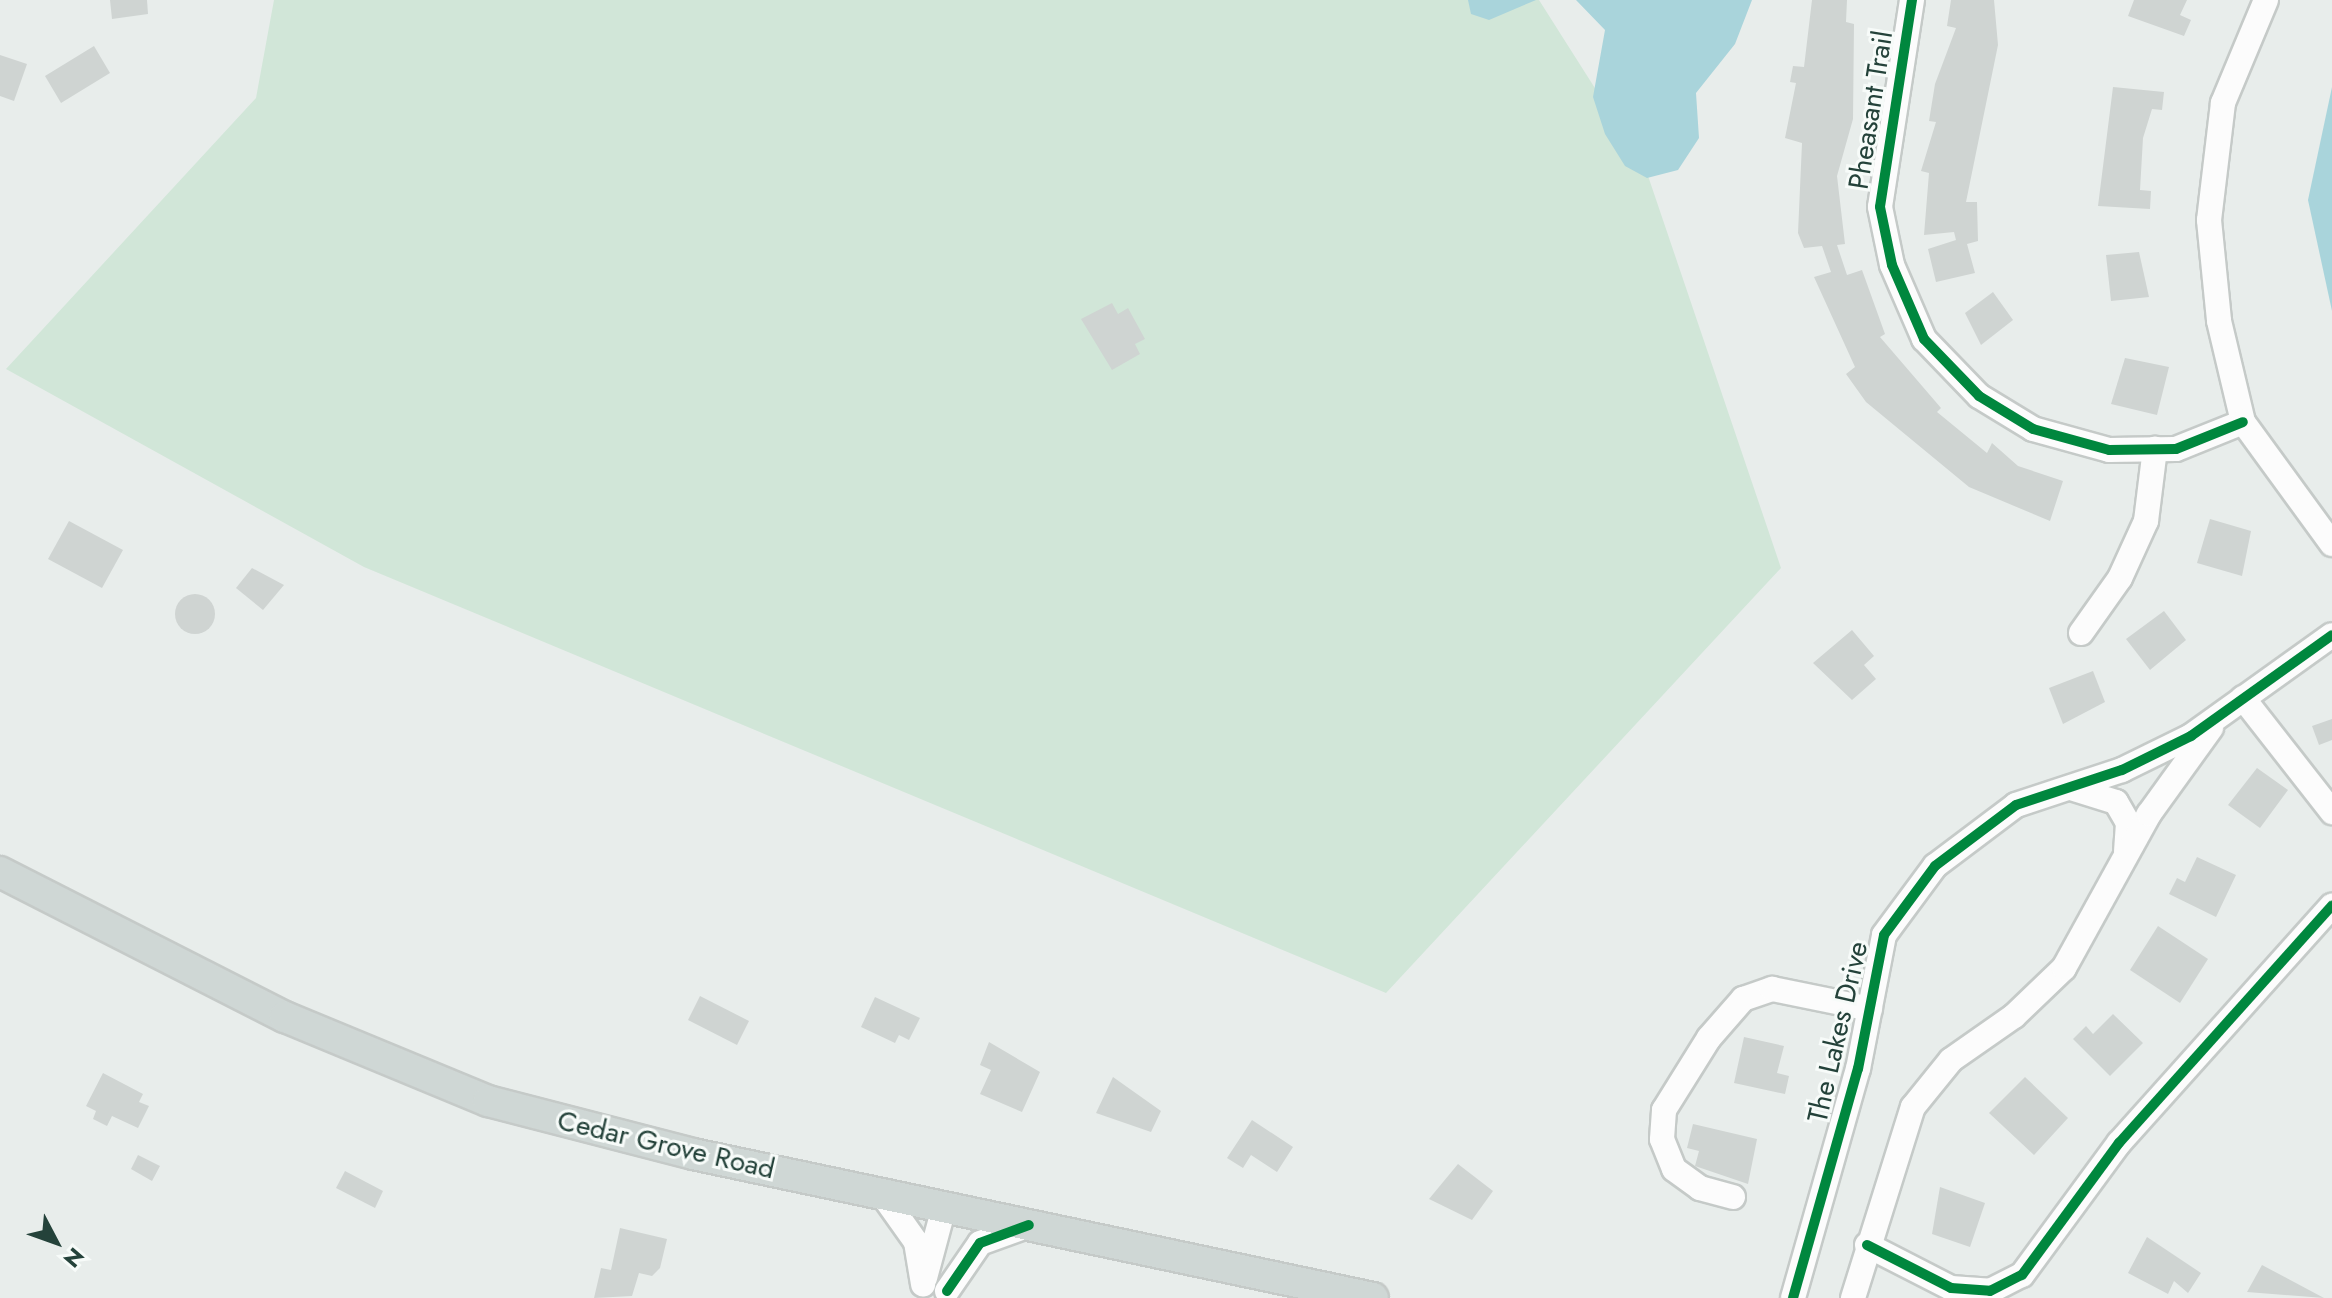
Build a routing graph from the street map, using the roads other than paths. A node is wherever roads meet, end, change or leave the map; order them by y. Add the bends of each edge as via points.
1 (1912, 0) edge
2 (2266, 0) edge
3 (2243, 422) junction
4 (2155, 449) junction
5 (2332, 544) edge
6 (2081, 633) dead end
7 (2332, 635) edge
8 (2243, 698) junction
9 (2221, 714) junction
10 (2069, 788) junction
11 (2332, 812) edge
12 (2126, 857) junction
13 (0, 872) edge
14 (2332, 906) edge
15 (1870, 1009) junction
16 (882, 1194) junction
17 (1733, 1197) dead end
18 (957, 1210) junction
19 (1029, 1225) junction
20 (1867, 1245) junction
21 (921, 1291) edge
22 (1322, 1293) edge
23 (946, 1295) edge
24 (1373, 1298) edge
25 (1793, 1298) edge
26 (1853, 1298) edge

1 - 4 street, Pheasant Trail via 1880,207 1892,265 1924,339 1979,396 2033,429 2109,450
2 - 3 street via 2223,103 2209,220 2219,321
3 - 4 street, Pheasant Trail via 2218,437
3 - 5 street
4 - 6 street via 2146,521 2120,578
7 - 8 street, The Lakes Drive
8 - 9 street, The Lakes Drive
8 - 11 street
9 - 10 street, The Lakes Drive via 2122,770
9 - 12 street, The Lakes Drive
10 - 12 street via 2116,802 2128,823
10 - 15 street, The Lakes Drive via 2016,805 1935,866 1884,935
12 - 20 street, The Lakes Drive via 2064,968 2014,1016 1951,1060 1913,1107
13 - 16 main road, Cedar Grove Road via 76,917 285,1017 488,1101
14 - 20 street via 2119,1143 2022,1275 1990,1291 1951,1288
15 - 17 street via 1772,989 1743,999 1709,1038 1664,1110 1662,1139 1674,1169 1700,1188
15 - 25 street, The Lakes Drive
16 - 18 main road, Cedar Grove Road
16 - 21 street via 916,1242
18 - 19 main road, Cedar Grove Road
18 - 21 street
18 - 23 street
19 - 22 main road, Cedar Grove Road
19 - 23 street via 980,1243
20 - 26 street, The Lakes Drive
22 - 24 main road, Cedar Grove Road

